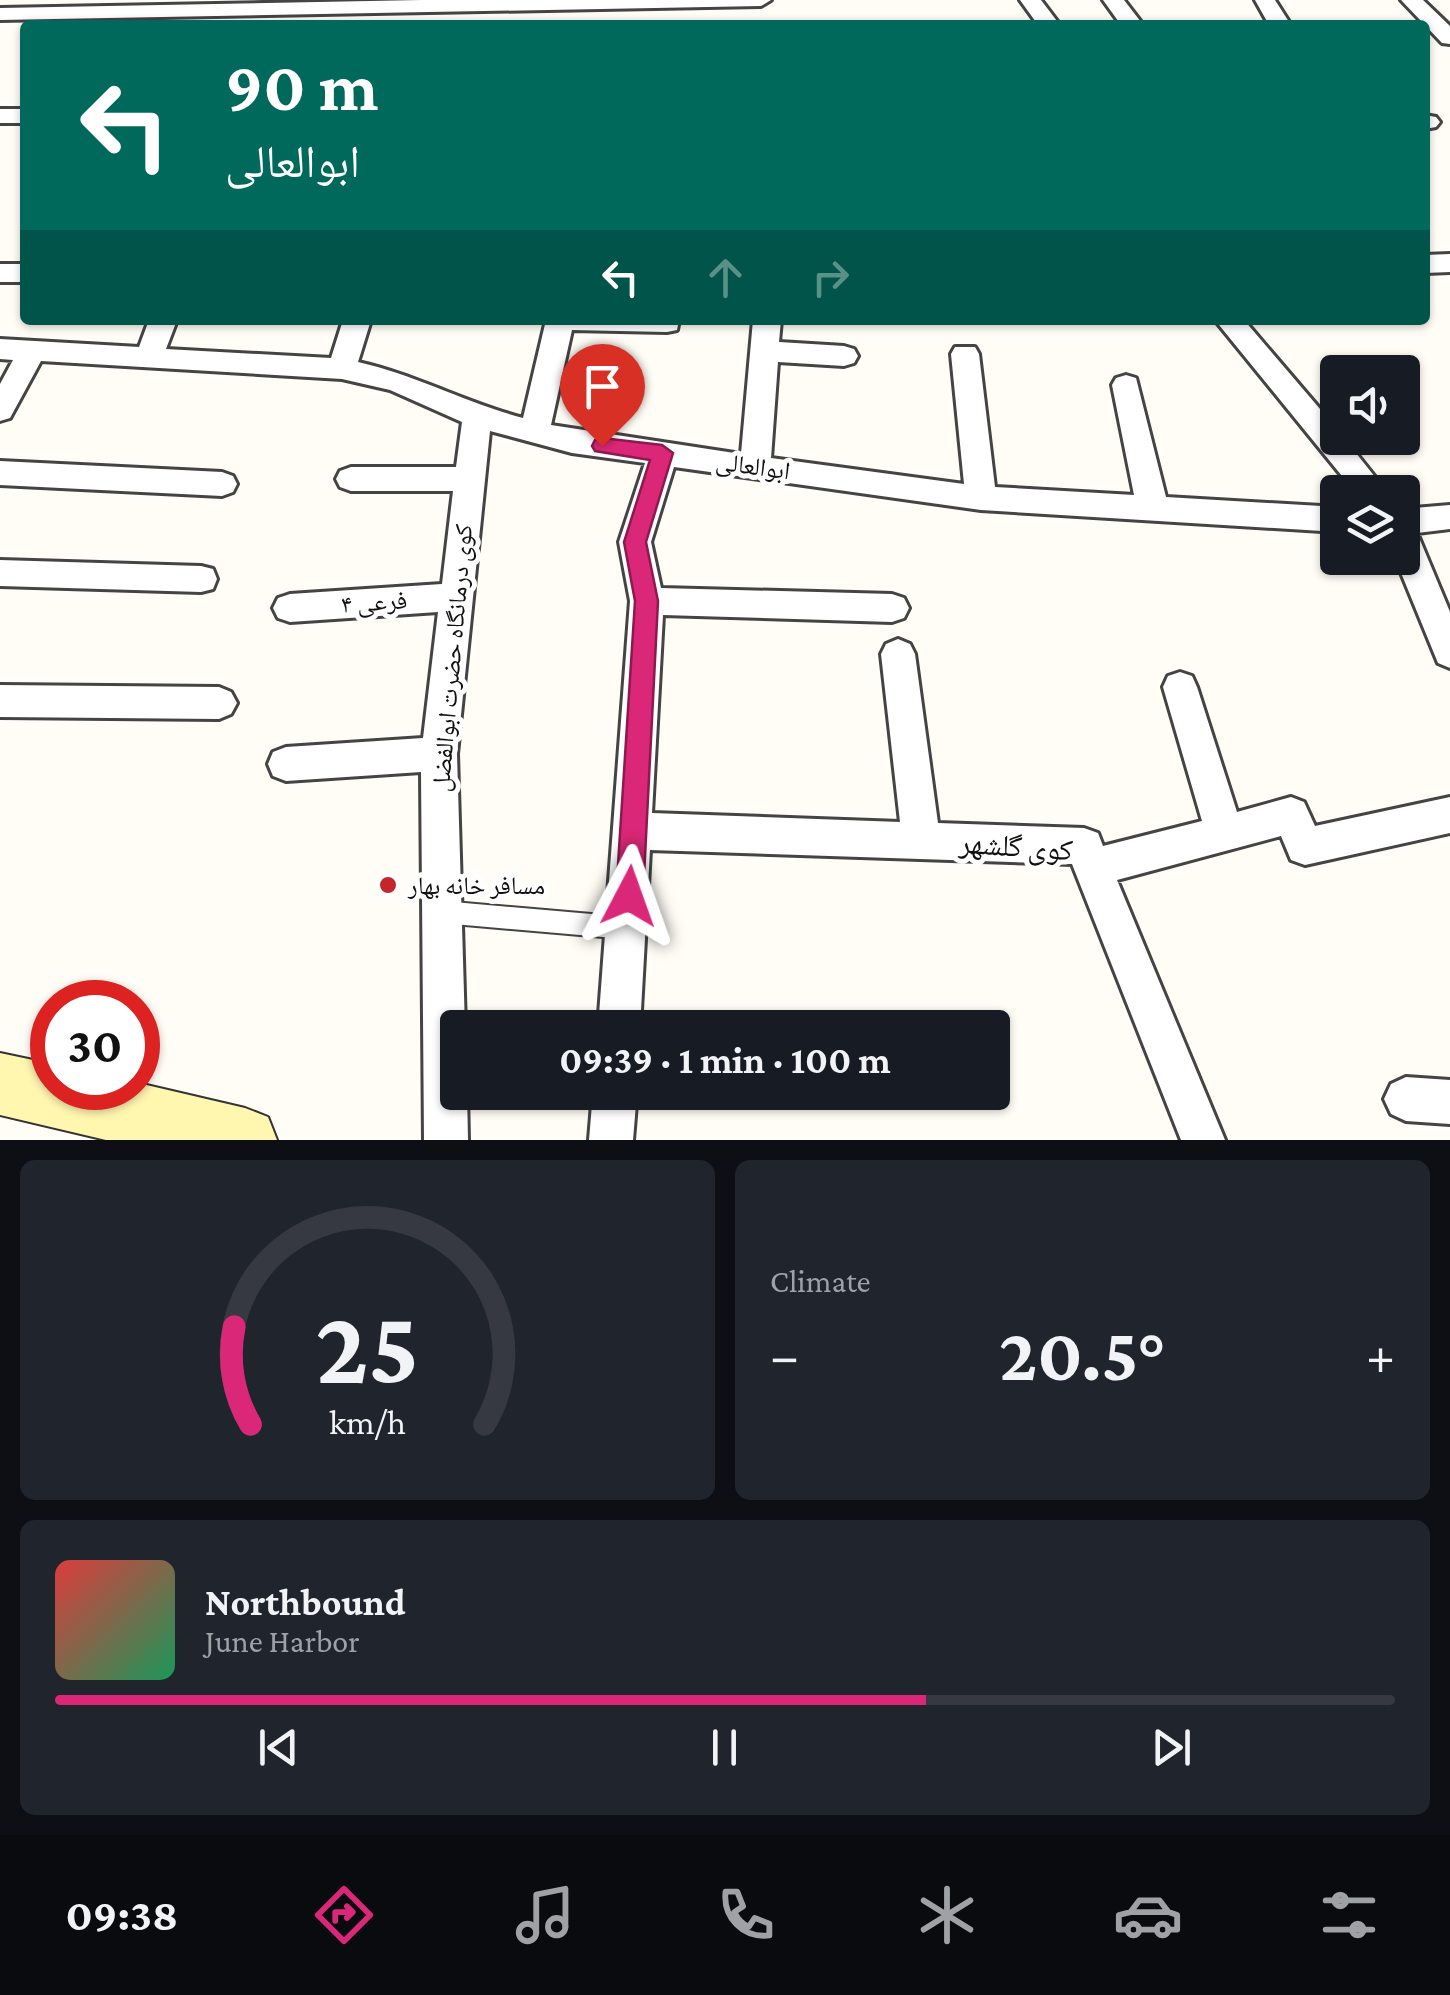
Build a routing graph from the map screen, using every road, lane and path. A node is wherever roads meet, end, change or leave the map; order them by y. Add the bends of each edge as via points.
1 (743, 0) edge
2 (762, 0) edge
3 (1030, 0) edge
4 (1113, 0) edge
5 (1411, 0) edge
6 (446, 10) edge
7 (0, 14) edge
8 (582, 14) edge
9 (175, 17) edge
10 (274, 17) edge
11 (1045, 20) edge
12 (1128, 20) edge
13 (1450, 38) edge
14 (162, 325) edge
15 (356, 325) edge
16 (559, 325) edge
17 (766, 325) edge
18 (1232, 325) edge
19 (0, 349) edge
20 (32, 351) junction
21 (764, 351) junction
22 (965, 354) dead end
23 (844, 356) dead end
24 (150, 357) junction
25 (342, 369) junction
26 (1126, 384) dead end
27 (0, 410) edge
28 (477, 416) junction
29 (534, 434) junction
30 (662, 453) junction
31 (755, 466) junction
32 (0, 473) edge
33 (1358, 475) edge
34 (467, 478) junction
35 (352, 479) dead end
36 (222, 484) dead end
37 (981, 498) junction
38 (1153, 510) junction
39 (1450, 517) edge
40 (1320, 519) edge
41 (1420, 520) edge
42 (0, 573) edge
43 (1418, 575) edge
44 (202, 579) dead end
45 (457, 597) junction
46 (647, 601) junction
47 (290, 608) dead end
48 (892, 608) dead end
49 (1450, 652) edge
50 (898, 654) dead end
51 (1180, 687) dead end
52 (0, 701) edge
53 (219, 704) dead end
54 (439, 754) junction
55 (286, 764) dead end
56 (1450, 816) edge
57 (634, 831) junction
58 (1224, 832) junction
59 (921, 840) junction
60 (1092, 868) junction
61 (442, 912) junction
62 (627, 928) junction
63 (621, 1010) edge
64 (0, 1084) edge
65 (1406, 1099) dead end
66 (1450, 1102) edge
67 (614, 1110) edge
68 (245, 1140) edge
69 (446, 1140) edge
70 (611, 1140) edge
71 (1204, 1140) edge

1 - 2 street
1 - 8 street
3 - 11 street
4 - 12 street
5 - 13 street
6 - 8 street
6 - 10 street
7 - 9 street
9 - 10 street
14 - 24 street
15 - 25 street
16 - 29 street
17 - 21 street
18 - 33 street
19 - 20 street, ابوالعالی
20 - 24 street, ابوالعالی
20 - 27 street
21 - 23 street
21 - 31 street
22 - 37 street
24 - 25 street, ابوالعالی
25 - 28 street, ابوالعالی via 397,381
26 - 38 street
28 - 29 street, ابوالعالی
28 - 34 street, کوی درمانگاه حضرت ابوالفضل
29 - 30 street, ابوالعالی
30 - 31 street, ابوالعالی
30 - 46 street via 635,542
31 - 37 street, ابوالعالی
32 - 36 street
34 - 35 street
34 - 45 street, کوی درمانگاه حضرت ابوالفضل
37 - 38 street, ابوالعالی
38 - 40 street, ابوالعالی
39 - 41 street
42 - 44 street
43 - 49 street
45 - 47 street, فرعی ۴
45 - 54 street, کوی درمانگاه حضرت ابوالفضل
46 - 48 street
46 - 57 street
50 - 59 street
51 - 58 street
52 - 53 street
54 - 55 street
54 - 61 street, کوی درمانگاه حضرت ابوالفضل
56 - 58 street via 1305,847 1291,815
57 - 59 street, کوی گلشهر
57 - 62 street
58 - 60 street
59 - 60 street, کوی گلشهر via 1084,846
60 - 71 street, کوی گلشهر
61 - 62 lane
61 - 69 street, کوی درمانگاه حضرت ابوالفضل
62 - 63 street
64 - 68 main road
65 - 66 street
67 - 70 street

